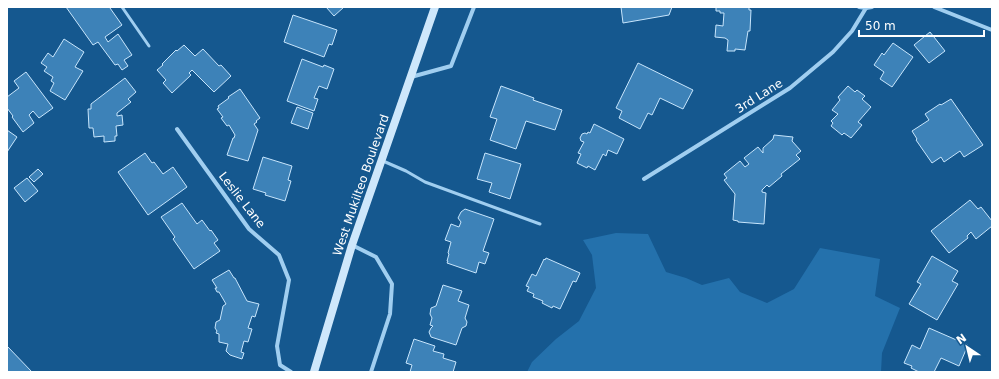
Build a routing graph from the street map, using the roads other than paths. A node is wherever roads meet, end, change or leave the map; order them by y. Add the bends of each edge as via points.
1 (122, 7) edge
2 (435, 7) edge
3 (474, 7) edge
4 (860, 7) edge
5 (872, 7) edge
6 (934, 7) edge
7 (866, 8) junction
8 (992, 30) edge
9 (149, 46) dead end
10 (410, 77) junction
11 (177, 129) dead end
12 (381, 161) junction
13 (644, 179) dead end
14 (540, 224) dead end
15 (352, 245) junction
16 (291, 372) edge
17 (314, 372) edge
18 (371, 372) edge

1 - 9 lane
2 - 10 main road, West Mukilteo Boulevard
3 - 10 street via 451,66
4 - 7 street
5 - 7 street
6 - 8 street
7 - 13 street, 3rd Lane via 852,31 833,52 790,88
10 - 12 main road, West Mukilteo Boulevard
11 - 16 street, Leslie Lane via 249,229 278,255 289,280 277,346 280,366
12 - 14 lane via 425,182
12 - 15 main road, West Mukilteo Boulevard
15 - 17 main road, West Mukilteo Boulevard
15 - 18 street via 376,257 392,284 390,314

